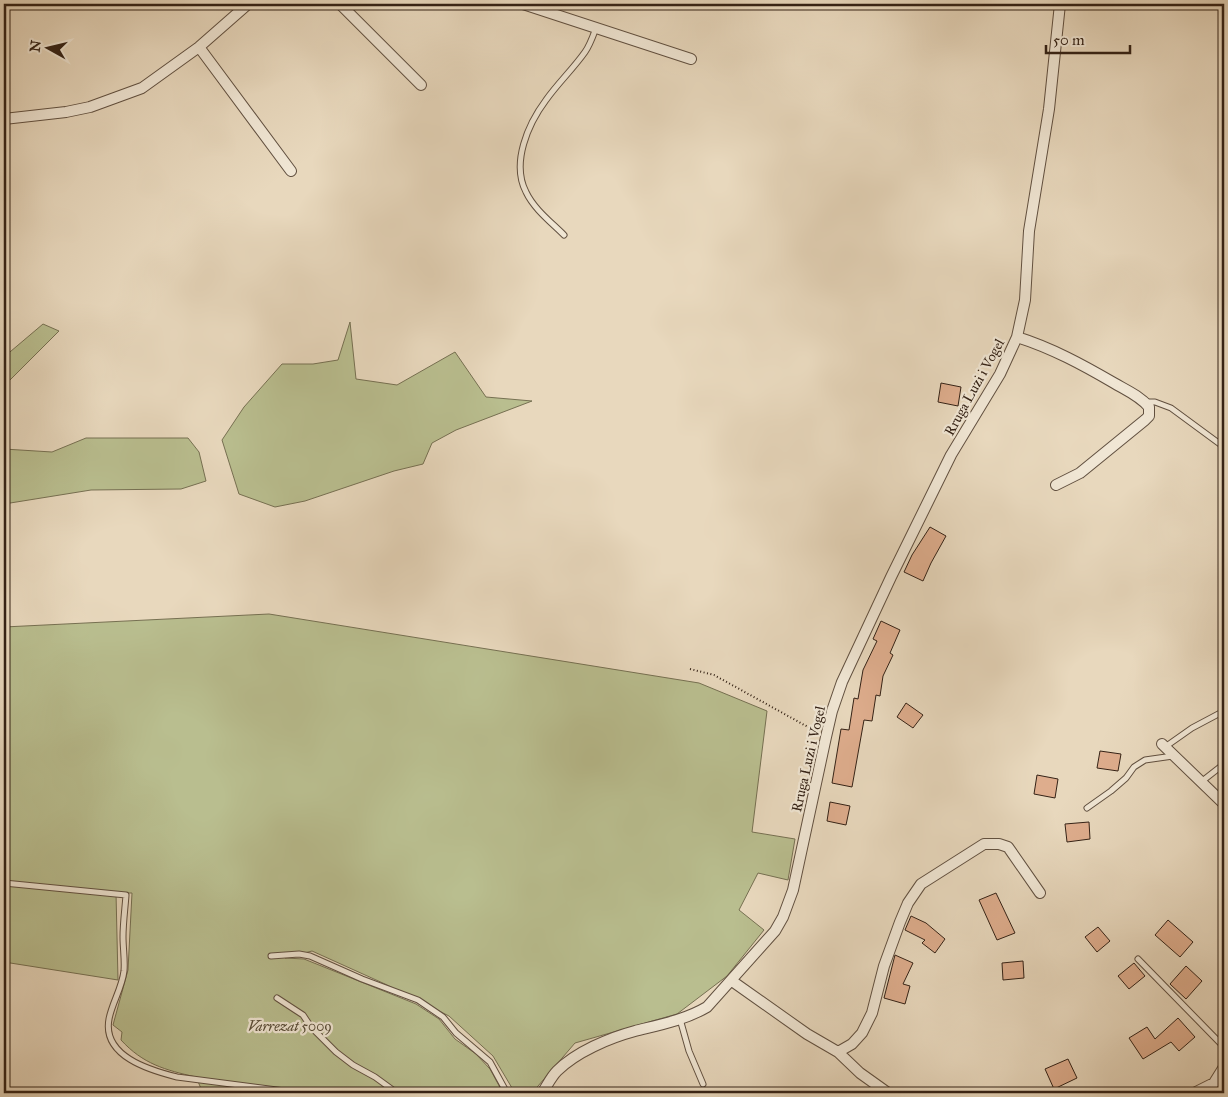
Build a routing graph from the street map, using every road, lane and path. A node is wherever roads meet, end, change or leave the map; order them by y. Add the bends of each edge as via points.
1 (248, 4) edge
2 (340, 4) edge
3 (523, 4) edge
4 (1060, 4) edge
5 (596, 28) junction
6 (200, 47) junction
7 (691, 59) dead end
8 (421, 85) dead end
9 (4, 119) edge
10 (291, 171) dead end
11 (564, 235) dead end
12 (1017, 337) junction
13 (1146, 402) junction
14 (1224, 447) edge
15 (1056, 485) dead end
16 (690, 668) dead end
17 (1224, 712) edge
18 (826, 737) junction
19 (1163, 746) joint
20 (1174, 756) junction
21 (1224, 764) edge
22 (1202, 782) junction
23 (1224, 804) edge
24 (1087, 808) dead end
25 (4, 883) edge
26 (1040, 893) dead end
27 (270, 956) dead end
28 (1138, 959) dead end
29 (732, 981) junction
30 (277, 998) dead end
31 (680, 1018) junction
32 (1224, 1048) edge
33 (838, 1052) junction
34 (1224, 1067) edge
35 (703, 1084) dead end
36 (300, 1093) edge
37 (397, 1093) edge
38 (507, 1093) edge
39 (542, 1093) edge
40 (888, 1093) edge
41 (1194, 1093) edge

1 - 6 street
2 - 8 street
3 - 5 street
4 - 12 street, Rruga Luzi i Vogel via 1049,109 1029,231 1025,300
5 - 7 street
5 - 11 lane via 584,52 536,116 522,150 521,181 526,194
6 - 9 street via 142,88 119,98 74,110
6 - 10 street
12 - 13 street via 1075,361
12 - 18 street, Rruga Luzi i Vogel via 1000,374 951,455 891,577 842,682
13 - 14 lane via 1170,408
13 - 15 street via 1150,411 1145,420 1080,473
16 - 18 path via 714,675
17 - 19 lane
18 - 29 street, Rruga Luzi i Vogel via 789,904 774,931
19 - 20 street
20 - 22 street
20 - 24 lane via 1157,757 1139,764 1111,791
21 - 22 lane
22 - 23 street
25 - 36 lane via 126,895 124,972 108,1028 114,1046 122,1054 157,1072 176,1077
26 - 33 street via 1008,847 999,844 984,844 922,884 908,903 900,922 872,1014 862,1033
27 - 38 lane via 310,956 418,1000 443,1017 456,1033 490,1062
28 - 32 lane
29 - 31 street, Rruga Luzi i Vogel via 707,1007
29 - 33 street
30 - 37 lane via 303,1015 310,1027 353,1065
31 - 35 lane
31 - 39 street, Rruga Luzi i Vogel via 587,1049 556,1072
33 - 40 street
34 - 41 street via 1214,1083

